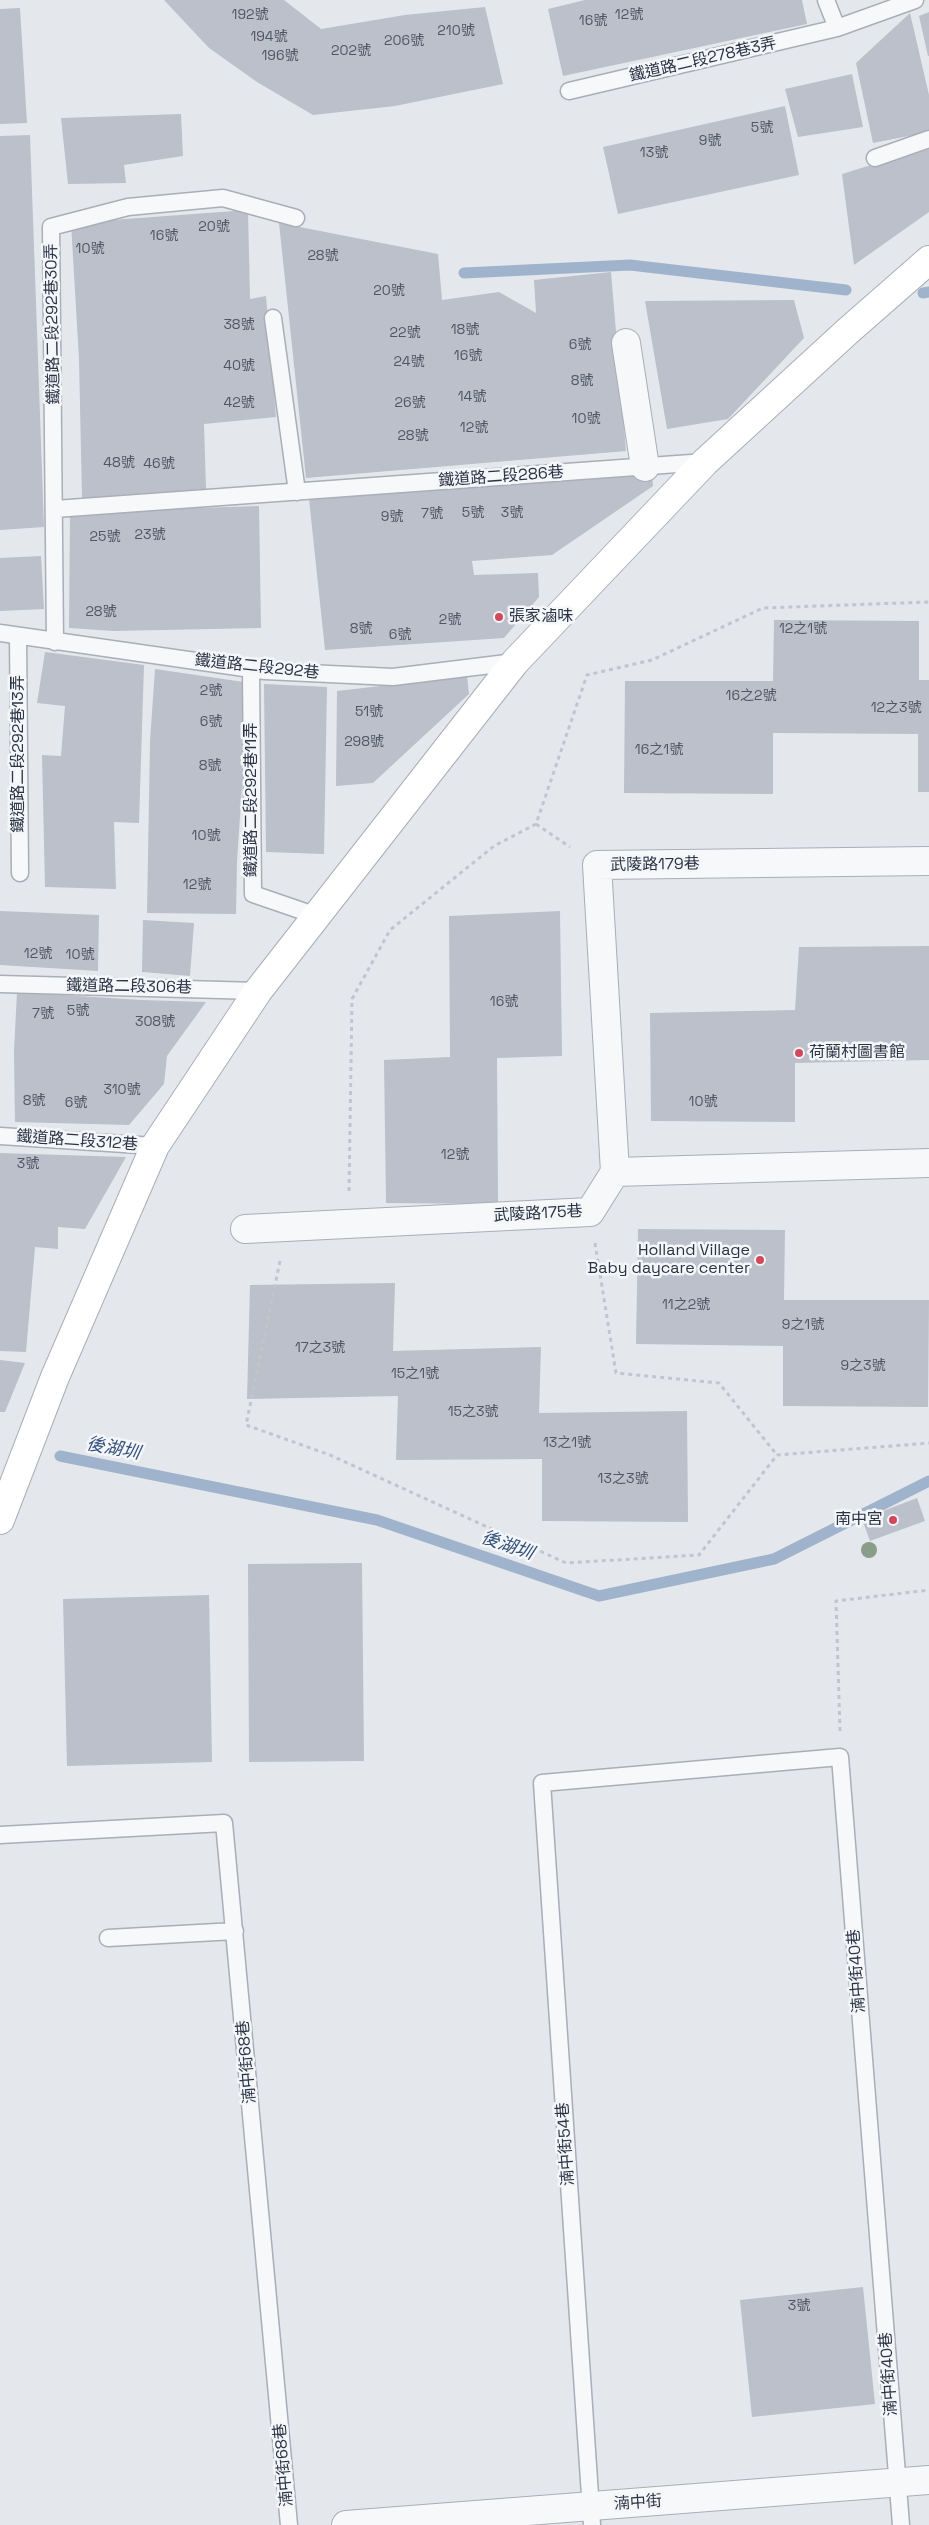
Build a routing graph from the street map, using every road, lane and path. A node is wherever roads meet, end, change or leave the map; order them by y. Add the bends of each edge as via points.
1 (826, 0) edge
2 (915, 0) edge
3 (837, 28) junction
4 (569, 91) dead end
5 (929, 139) edge
6 (876, 158) dead end
7 (296, 218) dead end
8 (929, 260) edge
9 (273, 318) dead end
10 (626, 343) dead end
11 (705, 462) junction
12 (645, 467) junction
13 (296, 492) junction
14 (55, 509) junction
15 (929, 602) edge
16 (0, 633) edge
17 (18, 636) junction
18 (55, 642) junction
19 (516, 662) junction
20 (251, 670) junction
21 (536, 824) junction
22 (929, 861) edge
23 (597, 866) junction
24 (20, 873) dead end
25 (317, 916) junction
26 (0, 984) edge
27 (258, 991) junction
28 (0, 1136) edge
29 (155, 1146) junction
30 (929, 1163) edge
31 (615, 1172) junction
32 (590, 1212) junction
33 (349, 1224) junction
34 (287, 1226) junction
35 (244, 1229) dead end
36 (929, 1443) edge
37 (776, 1454) junction
38 (0, 1520) edge
39 (929, 1590) edge
40 (840, 1757) junction
41 (0, 1835) edge
42 (235, 1931) junction
43 (108, 1938) dead end
44 (929, 2480) edge
45 (897, 2482) junction
46 (592, 2516) edge
47 (290, 2525) edge
48 (346, 2525) edge
49 (901, 2525) edge

1 - 3 lane
2 - 3 lane, 鐵道路二段278巷3弄
3 - 4 lane, 鐵道路二段278巷3弄
5 - 6 lane
7 - 14 lane, 鐵道路二段292巷30弄 via 223,198 128,207 51,227
8 - 11 street
9 - 13 lane
10 - 12 street
11 - 12 lane, 鐵道路二段286巷
11 - 19 street
12 - 13 lane, 鐵道路二段286巷
13 - 14 lane, 鐵道路二段286巷
14 - 18 lane, 鐵道路二段292巷30弄
15 - 21 path via 762,608 652,660 587,675
16 - 17 lane, 鐵道路二段292巷
17 - 18 lane, 鐵道路二段292巷
17 - 24 lane, 鐵道路二段292巷13弄
18 - 20 lane, 鐵道路二段292巷
19 - 20 lane, 鐵道路二段292巷 via 393,677
19 - 25 street
20 - 25 lane, 鐵道路二段292巷11弄 via 253,894
21 - 23 path
21 - 33 path via 494,846 390,930 352,998
22 - 23 street, 武陵路179巷
23 - 31 street, 武陵路179巷
25 - 27 street
26 - 27 lane, 鐵道路二段306巷
27 - 29 street
28 - 29 lane, 鐵道路二段312巷
29 - 38 street via 54,1377
30 - 31 street
31 - 32 street, 武陵路175巷
32 - 33 street, 武陵路175巷
32 - 37 path via 616,1373 718,1383
33 - 34 street, 武陵路175巷
34 - 35 street, 武陵路175巷
34 - 37 path via 246,1425 330,1455 566,1563 700,1555
36 - 37 path
39 - 40 path via 836,1601
40 - 45 lane, 湳中街40巷
40 - 46 lane, 湳中街54巷 via 542,1782
41 - 42 lane, 湳中街68巷 via 224,1823
42 - 43 lane
42 - 47 lane, 湳中街68巷
44 - 45 street, 湳中街
45 - 46 street, 湳中街
45 - 49 lane, 湳中街40巷
46 - 48 street, 湳中街

